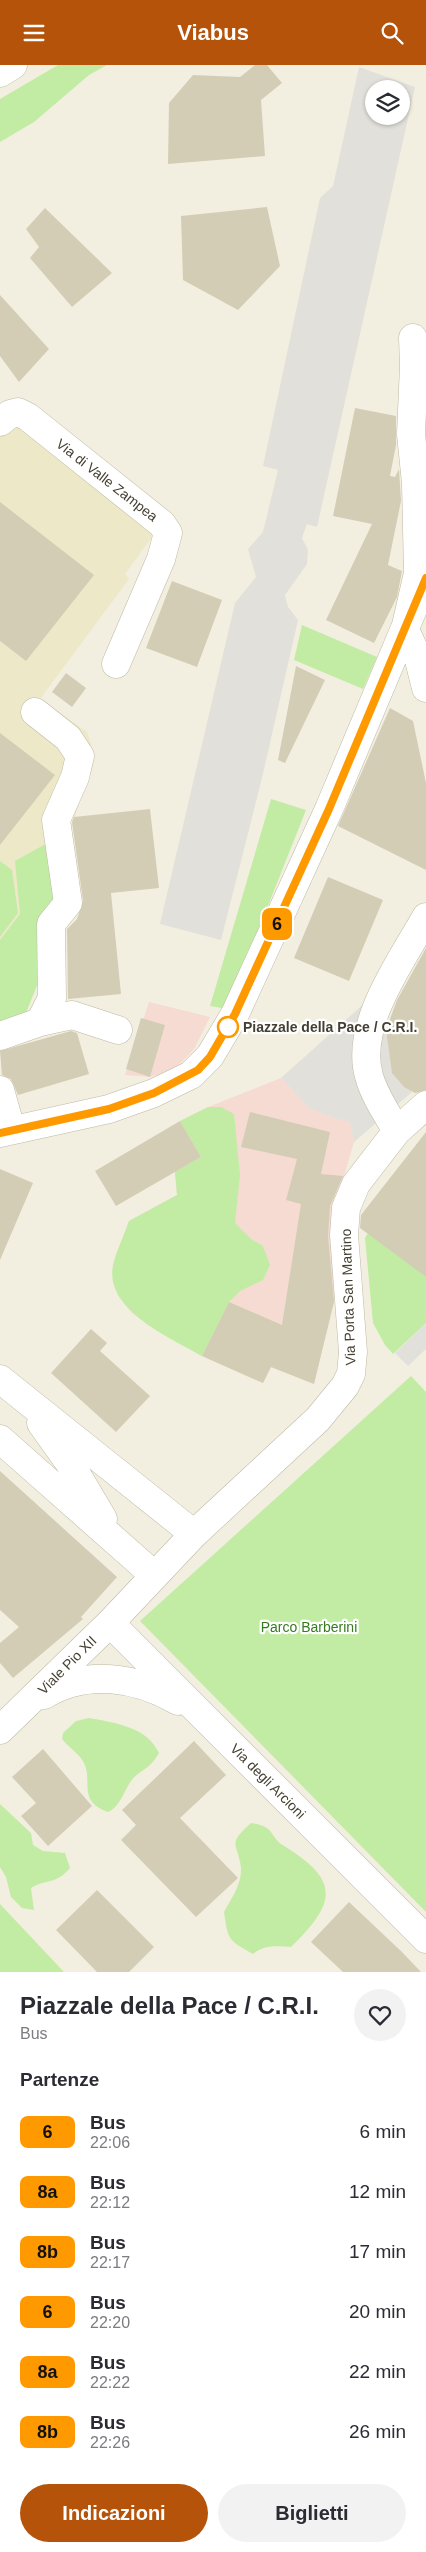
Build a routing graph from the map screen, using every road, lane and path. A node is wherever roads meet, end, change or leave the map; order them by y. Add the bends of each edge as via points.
1 (13, 65) edge
2 (0, 73) edge
3 (413, 338) dead end
4 (0, 421) edge
5 (426, 578) edge
6 (404, 630) junction
7 (116, 664) dead end
8 (426, 688) edge
9 (35, 712) dead end
10 (426, 917) edge
11 (40, 1022) junction
12 (118, 1030) dead end
13 (0, 1036) edge
14 (0, 1090) edge
15 (426, 1105) edge
16 (6, 1131) edge
17 (397, 1131) junction
18 (0, 1379) edge
19 (23, 1397) junction
20 (0, 1435) edge
21 (0, 1439) edge
22 (71, 1465) junction
23 (141, 1491) junction
24 (194, 1534) junction
25 (117, 1542) junction
26 (154, 1575) junction
27 (110, 1623) junction
28 (24, 1708) junction
29 (214, 1727) junction
30 (0, 1729) edge
31 (426, 1939) edge

1 - 2 street
3 - 6 street via 411,434 416,483 418,573
4 - 7 street, Via di Valle Zampea via 18,412 28,417 162,523 168,533 161,559
5 - 6 street
6 - 8 street via 419,660
6 - 16 street via 329,809 235,1014 205,1063 191,1075 125,1103
9 - 11 street via 68,738 80,756 76,777 56,820 68,903 51,924 52,999
10 - 17 street via 373,1014 367,1036 369,1077
11 - 12 street via 72,1015
11 - 13 street
14 - 16 street
15 - 17 street, Via Porta San Martino
17 - 24 street, Via Porta San Martino via 356,1184 346,1208 344,1235 353,1352 351,1374 345,1387 318,1419
18 - 19 street
19 - 22 street
19 - 23 street
20 - 22 street
21 - 25 street
22 - 23 street
22 - 25 street
23 - 24 street
24 - 26 street, Via Porta San Martino
25 - 26 street
26 - 27 street, Viale Pio XII
27 - 28 street, Viale Pio XII
27 - 29 street, Via degli Arcioni
28 - 29 street, Viale Pio XII via 49,1691 71,1682 111,1678 161,1691 192,1709
28 - 30 street, Viale Pio XII
29 - 31 street, Via degli Arcioni

